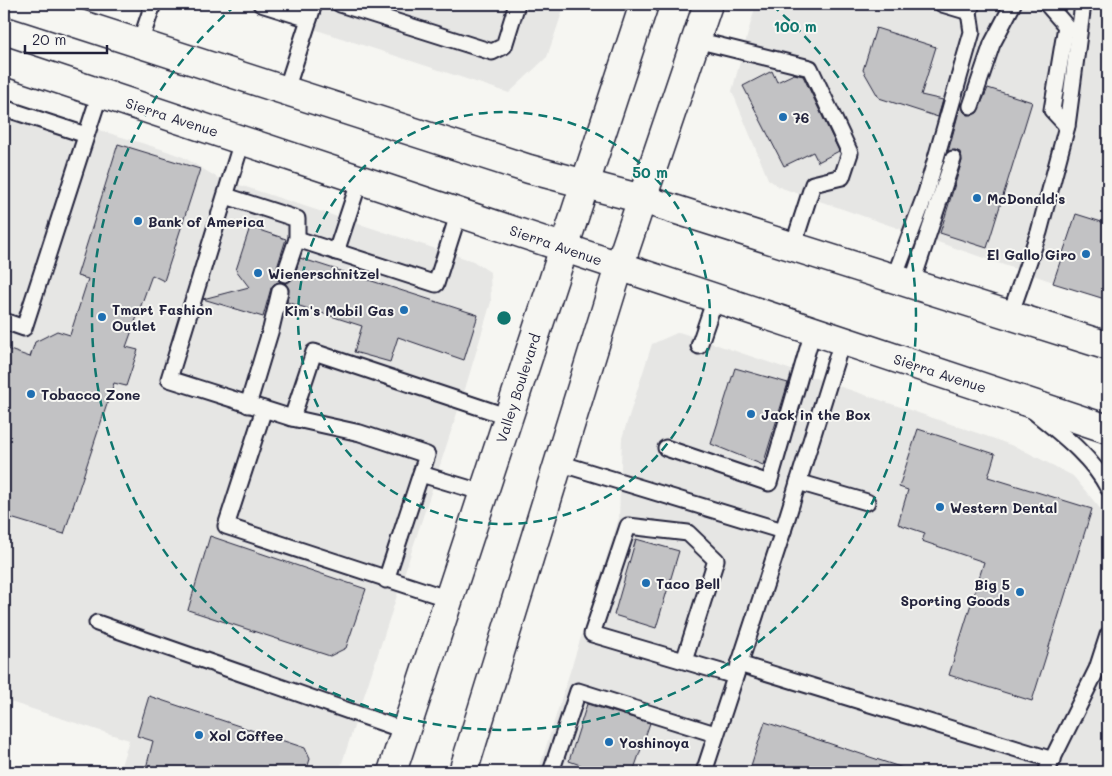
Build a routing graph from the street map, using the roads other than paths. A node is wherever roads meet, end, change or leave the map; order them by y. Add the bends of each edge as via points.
1 (17, 4) edge
2 (153, 4) edge
3 (261, 4) edge
4 (314, 4) edge
5 (340, 4) edge
6 (517, 4) edge
7 (644, 4) edge
8 (708, 4) edge
9 (942, 4) edge
10 (1013, 4) edge
11 (1047, 4) edge
12 (1083, 4) edge
13 (970, 8) edge
14 (309, 19) junction
15 (696, 40) junction
16 (140, 44) junction
17 (4, 61) edge
18 (286, 90) junction
19 (100, 93) junction
20 (971, 106) dead end
21 (4, 108) edge
22 (1067, 126) junction
23 (86, 135) junction
24 (242, 141) junction
25 (953, 159) dead end
26 (360, 179) junction
27 (585, 185) junction
28 (226, 196) junction
29 (642, 199) junction
30 (459, 212) junction
31 (297, 239) junction
32 (793, 246) junction
33 (563, 247) junction
34 (336, 252) junction
35 (619, 267) junction
36 (285, 274) dead end
37 (903, 281) junction
38 (280, 291) dead end
39 (714, 298) junction
40 (1010, 315) junction
41 (4, 321) edge
42 (813, 331) junction
43 (842, 341) junction
44 (699, 346) dead end
45 (1108, 346) edge
46 (1018, 399) junction
47 (248, 405) junction
48 (264, 410) junction
49 (509, 417) junction
50 (292, 418) junction
51 (1108, 429) edge
52 (666, 448) dead end
53 (559, 463) junction
54 (421, 474) junction
55 (798, 482) junction
56 (1108, 488) edge
57 (484, 493) junction
58 (867, 502) dead end
59 (783, 531) junction
60 (386, 580) junction
61 (450, 599) junction
62 (97, 623) dead end
63 (1108, 635) edge
64 (684, 660) junction
65 (737, 670) junction
66 (406, 731) junction
67 (716, 734) junction
68 (1049, 766) edge
69 (392, 772) edge
70 (463, 772) edge
71 (552, 772) edge
72 (704, 772) edge

1 - 16 main road
2 - 16 lane
3 - 14 lane
4 - 14 lane
5 - 6 lane via 492,52 504,46
7 - 27 main road, Valley Boulevard
8 - 15 main road
9 - 13 lane
10 - 20 lane via 992,44
11 - 22 lane via 1066,26 1052,110
12 - 22 lane
13 - 37 lane via 972,32
14 - 18 lane
15 - 29 main road
15 - 32 lane via 810,68 850,153 842,177 813,184
16 - 18 main road
17 - 19 main road, Sierra Avenue
18 - 27 main road
19 - 23 lane
19 - 24 main road, Sierra Avenue
21 - 23 lane
22 - 40 lane via 1039,232
23 - 41 lane via 24,328
24 - 26 main road, Sierra Avenue
24 - 28 lane
25 - 37 lane
26 - 30 main road, Sierra Avenue
26 - 34 lane
27 - 29 main road
27 - 33 main road, Valley Boulevard
28 - 31 lane via 297,219
28 - 47 lane via 169,379
29 - 32 main road
29 - 35 main road
30 - 33 main road, Sierra Avenue
30 - 34 lane via 436,284
31 - 34 lane
31 - 36 lane
32 - 37 main road
33 - 35 main road, Sierra Avenue
33 - 49 main road, Valley Boulevard
35 - 39 main road, Sierra Avenue
35 - 53 main road
37 - 40 main road
38 - 47 lane
39 - 42 main road, Sierra Avenue
39 - 44 lane
40 - 45 main road
42 - 43 main road, Sierra Avenue
42 - 52 lane via 769,483
43 - 46 main road, Sierra Avenue
43 - 55 lane
46 - 51 main road, Sierra Avenue
46 - 56 lane via 1068,439 1103,477
47 - 48 lane
48 - 50 lane
48 - 60 lane via 226,526
49 - 50 lane via 314,352
49 - 57 main road, Valley Boulevard
50 - 54 lane via 360,433 427,455
53 - 59 lane
53 - 70 main road
54 - 57 lane
54 - 60 lane
55 - 58 lane
55 - 59 lane
57 - 61 main road, Valley Boulevard
59 - 65 lane
60 - 61 lane
61 - 66 main road, Valley Boulevard
62 - 66 lane
63 - 68 lane via 1097,669
64 - 64 lane via 592,634 628,526 688,533 716,560
64 - 65 lane
65 - 67 lane
65 - 68 lane
66 - 69 main road, Valley Boulevard
67 - 71 lane via 578,691
67 - 72 lane

